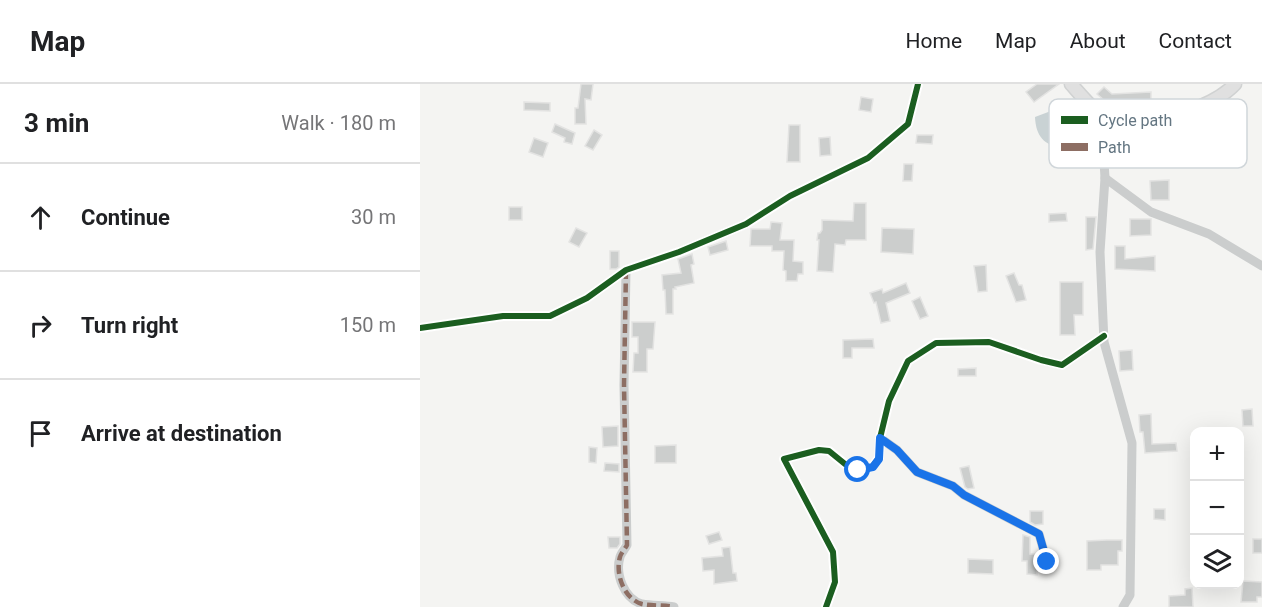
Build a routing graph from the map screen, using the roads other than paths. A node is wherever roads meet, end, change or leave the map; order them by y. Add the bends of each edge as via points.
1 (918, 84) edge
2 (1071, 84) edge
3 (1235, 84) edge
4 (1084, 99) edge
5 (1213, 99) edge
6 (1105, 168) edge
7 (1106, 178) junction
8 (1262, 266) edge
9 (626, 270) junction
10 (420, 328) edge
11 (1104, 336) junction
12 (880, 438) junction
13 (1047, 562) dead end
14 (674, 607) edge
15 (826, 607) edge
16 (1123, 607) edge

1 - 9 street via 908,124 868,158 790,196 746,224
2 - 4 main road
3 - 5 main road
6 - 7 street
7 - 8 street via 1151,212 1209,234
7 - 11 street via 1100,252
9 - 10 street via 587,298 550,316 503,316
9 - 14 street via 627,545 620,557 620,572 630,598 642,604
11 - 12 street via 1062,365 989,342 936,342 908,362 889,401
11 - 16 street via 1132,443 1130,595
12 - 13 street via 917,472 953,486 1039,534
12 - 15 street via 879,459 873,467 858,470 829,451 819,450 784,459 832,552 835,582

